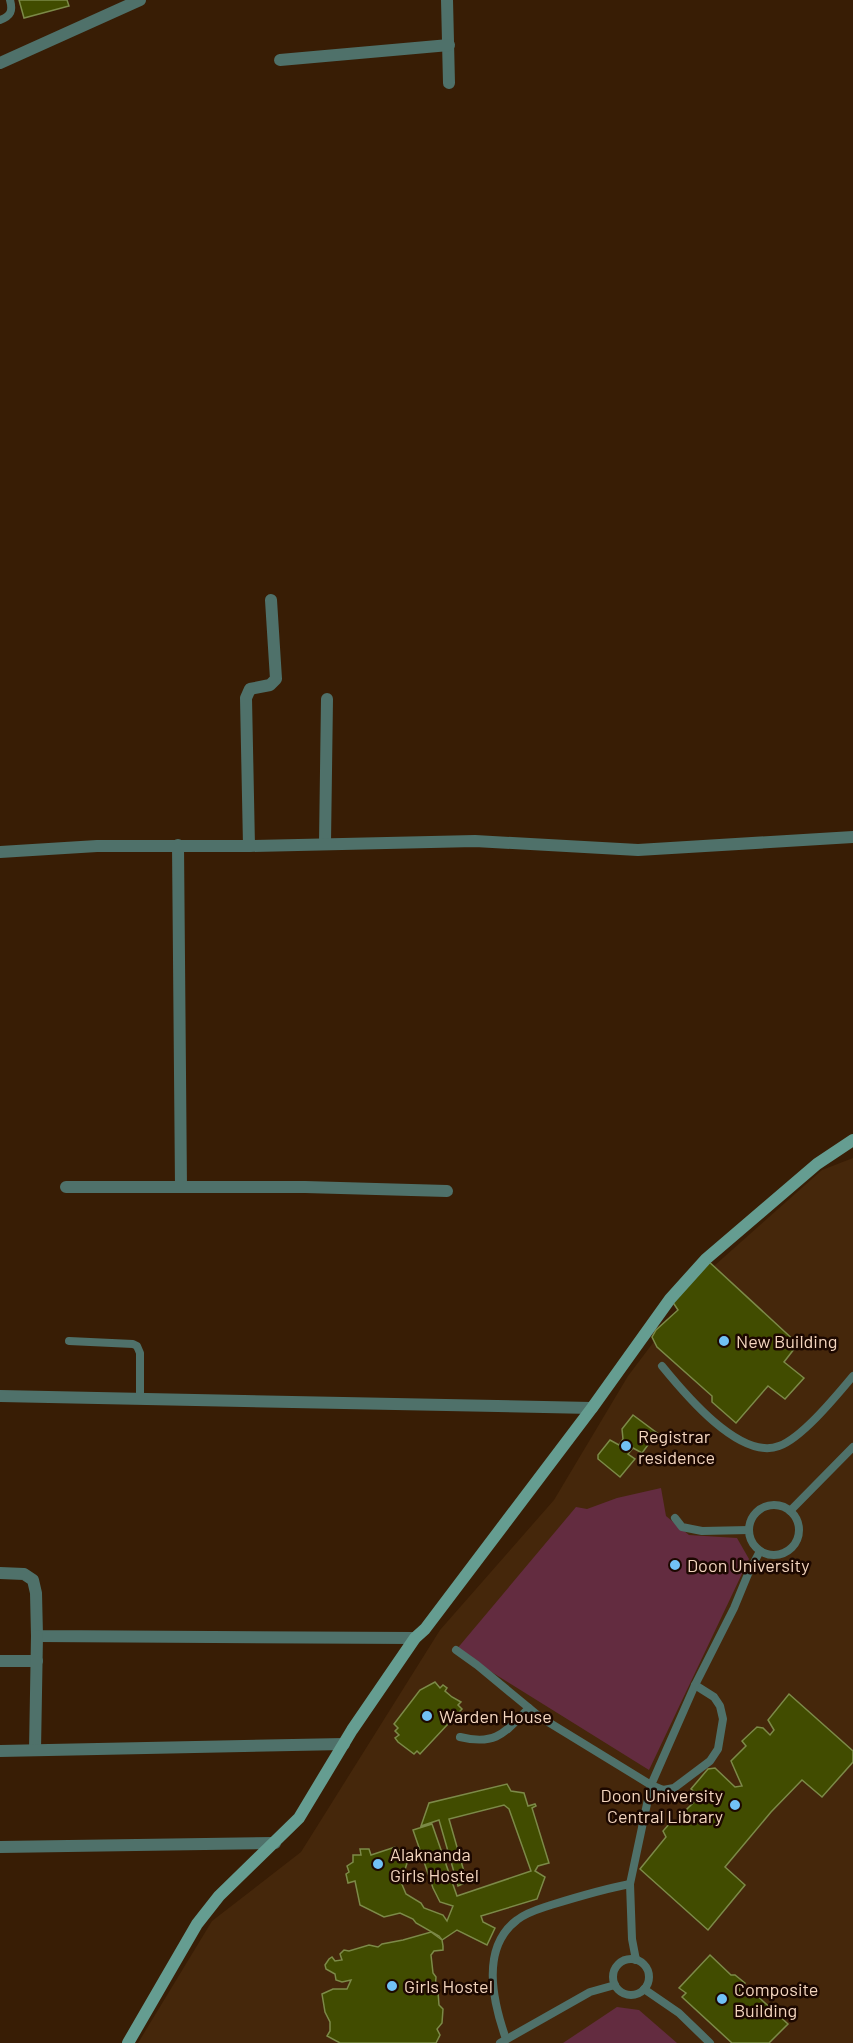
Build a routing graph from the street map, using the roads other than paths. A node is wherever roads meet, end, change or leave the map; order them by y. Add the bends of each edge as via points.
1 (10, 0) edge
2 (140, 0) edge
3 (447, 0) edge
4 (0, 20) edge
5 (449, 45) junction
6 (280, 60) dead end
7 (0, 63) edge
8 (449, 83) dead end
9 (271, 600) dead end
10 (327, 699) dead end
11 (853, 837) edge
12 (325, 843) junction
13 (178, 845) junction
14 (249, 846) junction
15 (0, 852) edge
16 (853, 1140) edge
17 (66, 1187) dead end
18 (181, 1187) junction
19 (447, 1191) dead end
20 (69, 1341) dead end
21 (662, 1366) dead end
22 (853, 1376) edge
23 (0, 1396) edge
24 (141, 1399) junction
25 (592, 1408) junction
26 (853, 1447) edge
27 (790, 1511) junction
28 (675, 1518) dead end
29 (749, 1530) junction
30 (760, 1551) junction
31 (0, 1573) edge
32 (37, 1636) junction
33 (415, 1638) junction
34 (456, 1650) dead end
35 (37, 1660) junction
36 (0, 1661) edge
37 (695, 1685) junction
38 (529, 1708) junction
39 (460, 1737) dead end
40 (344, 1744) junction
41 (35, 1749) junction
42 (0, 1751) edge
43 (651, 1785) junction
44 (275, 1843) junction
45 (0, 1847) edge
46 (630, 1884) junction
47 (636, 1960) junction
48 (615, 1985) junction
49 (644, 1989) junction
50 (503, 2041) edge
51 (128, 2043) edge
52 (710, 2043) edge

1 - 4 lane via 12,11
2 - 7 street
3 - 5 street
5 - 6 street
5 - 8 street
9 - 14 street via 276,679 270,685 250,688 246,698
10 - 12 street
11 - 12 street via 638,850 475,840
12 - 14 street
13 - 14 street
13 - 15 street
13 - 18 street
16 - 25 main road via 817,1164 706,1259 670,1299
17 - 18 street
18 - 19 street
20 - 24 lane via 137,1346
21 - 22 lane via 718,1427 740,1440 771,1448 782,1446 799,1433
23 - 24 street
24 - 25 street
25 - 33 main road
26 - 27 lane
27 - 29 lane via 768,1506 754,1515
27 - 30 lane via 799,1526 796,1542 784,1553
28 - 29 lane via 682,1527
29 - 30 lane
30 - 37 lane
31 - 32 street via 24,1574 33,1580
32 - 33 street
32 - 35 street
33 - 40 main road
34 - 38 lane
35 - 36 street
35 - 41 street
37 - 43 lane
37 - 43 lane via 714,1697 720,1706 723,1719 718,1749 710,1761 674,1788 663,1790
38 - 39 lane via 504,1734 476,1740
38 - 43 lane via 574,1740
40 - 41 street
40 - 44 main road via 299,1818
41 - 42 street
43 - 46 lane
44 - 45 street
44 - 51 main road via 219,1896 197,1924
46 - 47 lane
46 - 50 lane via 578,1896 515,1921 497,1946 492,1963
47 - 48 lane via 618,1965 613,1975
47 - 49 lane via 648,1973
48 - 49 lane via 629,1995
48 - 50 lane via 590,1992
49 - 52 lane via 679,2013

